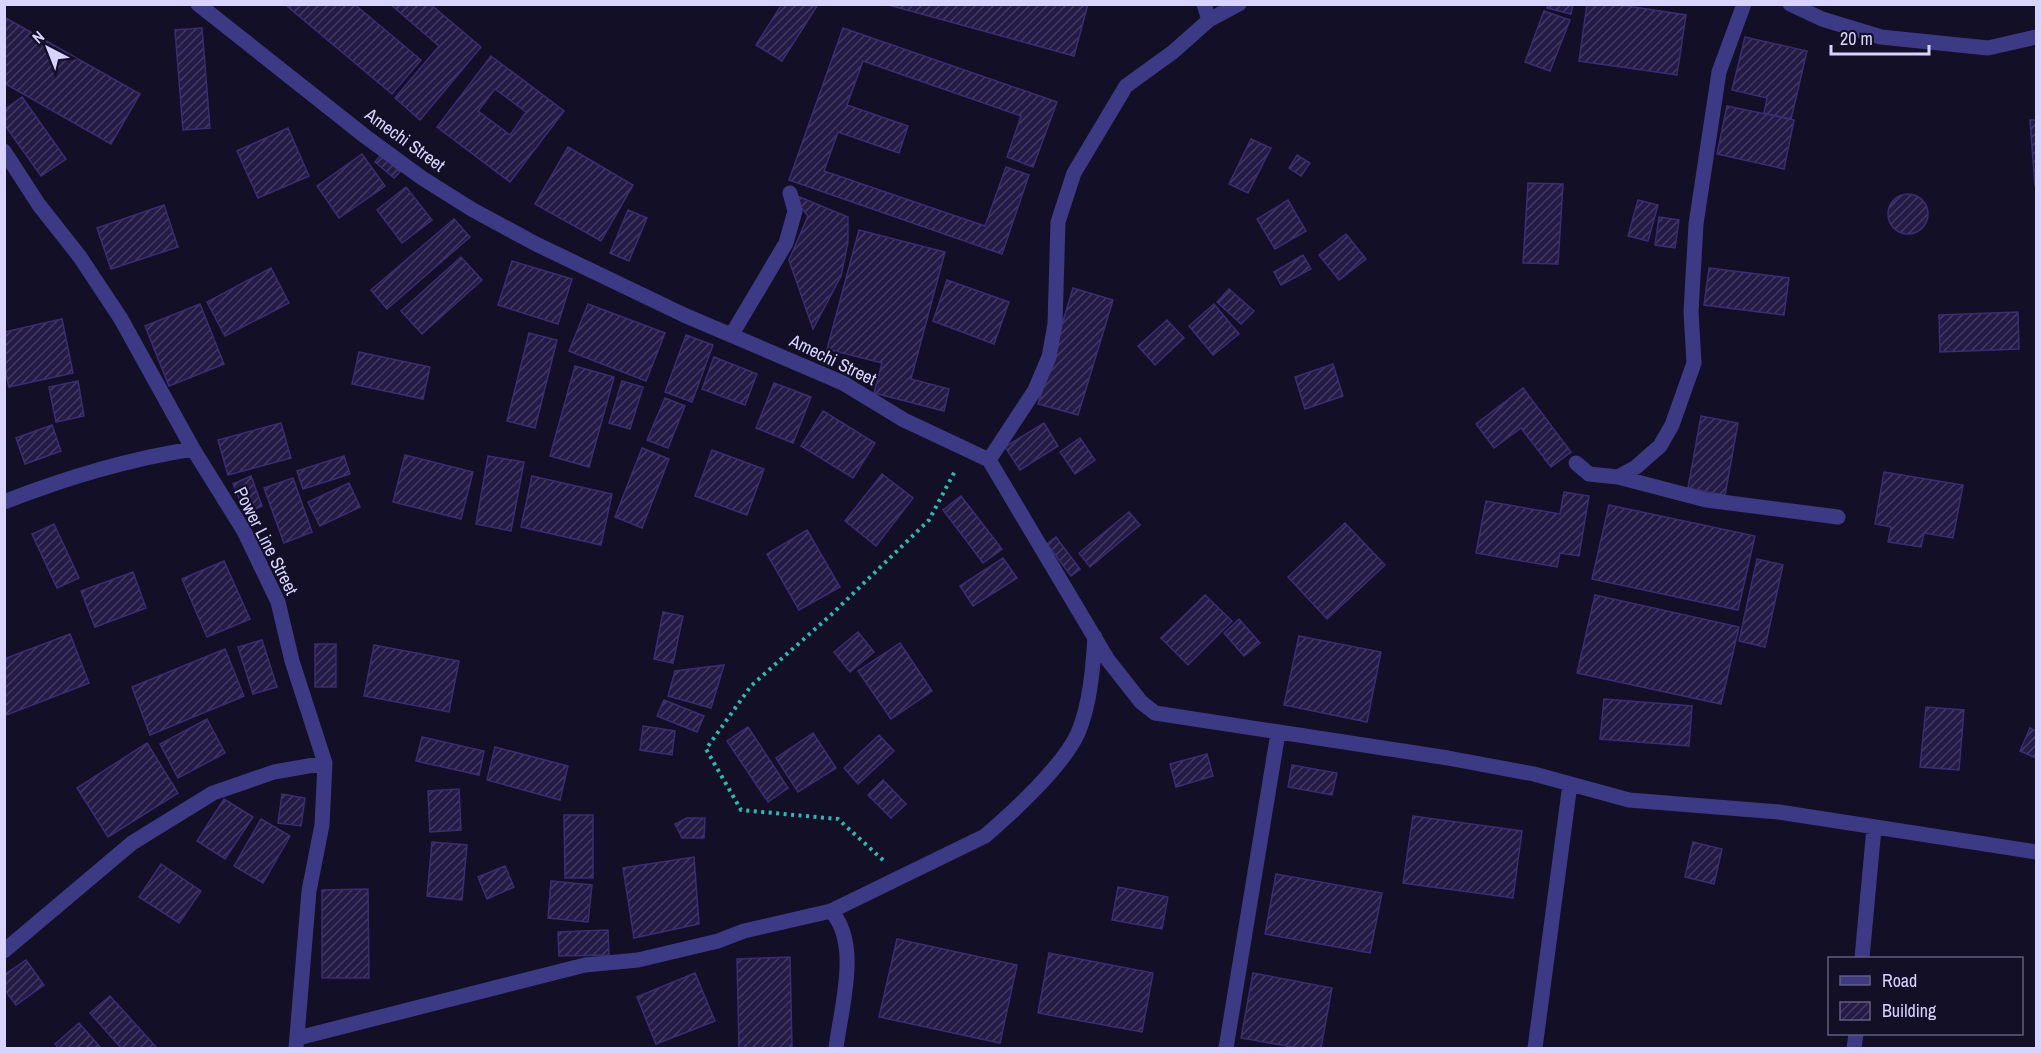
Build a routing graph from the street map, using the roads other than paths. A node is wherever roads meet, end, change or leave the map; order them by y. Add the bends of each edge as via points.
1 (198, 4) edge
2 (1204, 4) edge
3 (1239, 4) edge
4 (1744, 4) edge
5 (1790, 4) edge
6 (1209, 20) junction
7 (2037, 37) edge
8 (4, 151) edge
9 (790, 193) dead end
10 (732, 334) junction
11 (194, 449) junction
12 (989, 460) junction
13 (1576, 464) dead end
14 (1618, 477) junction
15 (4, 502) edge
16 (1838, 517) dead end
17 (1095, 638) junction
18 (1278, 733) junction
19 (325, 764) junction
20 (1570, 784) junction
21 (1874, 828) junction
22 (2037, 852) edge
23 (831, 911) junction
24 (4, 951) edge
25 (1862, 957) edge
26 (297, 1043) edge
27 (836, 1048) edge
28 (1226, 1048) edge
29 (1535, 1048) edge

1 - 10 street, Amechi Street via 366,138 473,210 536,244
2 - 6 street
3 - 6 street
4 - 14 street via 1719,72 1696,224 1691,312 1694,363 1672,425 1660,446
5 - 7 street via 1822,19 1881,37 1988,48
6 - 12 street via 1126,86 1074,172 1058,222 1055,324 1049,357 1035,390
8 - 11 street, Power Line Street via 121,319
9 - 10 street via 795,211 786,243
10 - 12 street, Amechi Street via 843,383 904,420
11 - 15 street via 78,476
11 - 19 street, Power Line Street via 244,531 278,602
12 - 17 street
13 - 14 street via 1589,474
14 - 16 street via 1706,500
17 - 18 street via 1141,702 1155,713
17 - 23 street via 1079,731 1068,751 1005,819 985,836
18 - 20 street via 1448,758
18 - 28 street
19 - 24 street via 274,772 213,793 132,843
19 - 26 street, Power Line Street via 322,825 309,891
20 - 21 street via 1629,800 1779,812
20 - 29 street
21 - 22 street
21 - 25 street
23 - 26 street via 638,960 585,965
23 - 27 street via 843,928 848,958

